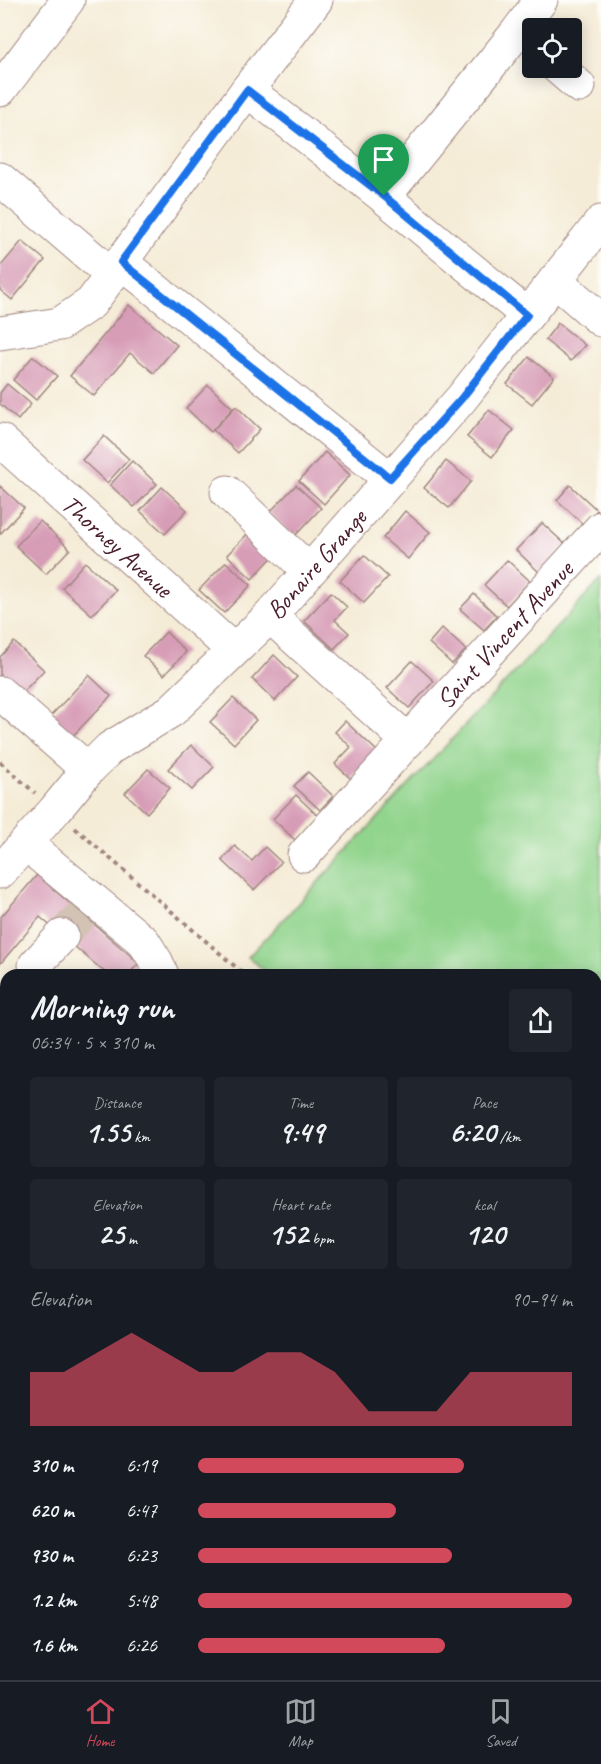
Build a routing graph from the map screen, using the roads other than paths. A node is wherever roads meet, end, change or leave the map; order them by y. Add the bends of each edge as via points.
1 (68, 0) edge
2 (316, 0) edge
3 (541, 0) edge
4 (534, 18) edge
5 (522, 42) edge
6 (0, 90) edge
7 (247, 90) junction
8 (0, 179) edge
9 (384, 196) junction
10 (601, 222) edge
11 (116, 268) junction
12 (555, 280) junction
13 (527, 315) junction
14 (601, 320) edge
15 (0, 333) edge
16 (0, 440) edge
17 (390, 478) junction
18 (228, 491) dead end
19 (601, 528) edge
20 (309, 571) junction
21 (270, 616) junction
22 (233, 650) junction
23 (0, 693) edge
24 (408, 741) junction
25 (88, 770) junction
26 (26, 844) junction
27 (304, 855) dead end
28 (0, 872) edge
29 (80, 917) junction
30 (35, 965) dead end
31 (160, 969) edge

1 - 6 street
2 - 7 street
3 - 4 street
5 - 9 street
7 - 9 street
7 - 11 street
8 - 11 street
9 - 13 street
10 - 12 street, Bonaire Grange
11 - 15 street via 91,303 60,324
11 - 17 street
12 - 13 street, Bonaire Grange
12 - 14 street
13 - 17 street, Bonaire Grange via 461,399
16 - 22 street, Thorney Avenue
17 - 20 street, Bonaire Grange
18 - 20 street
19 - 24 street, Saint Vincent Avenue
20 - 21 street, Bonaire Grange
21 - 22 street, Bonaire Grange
21 - 24 street
22 - 25 street, Bonaire Grange via 171,711 110,748
23 - 25 street
24 - 27 street, Saint Vincent Avenue
25 - 26 street, Bonaire Grange
26 - 28 street, Bonaire Grange
26 - 29 street
29 - 30 street
29 - 31 street via 144,942

